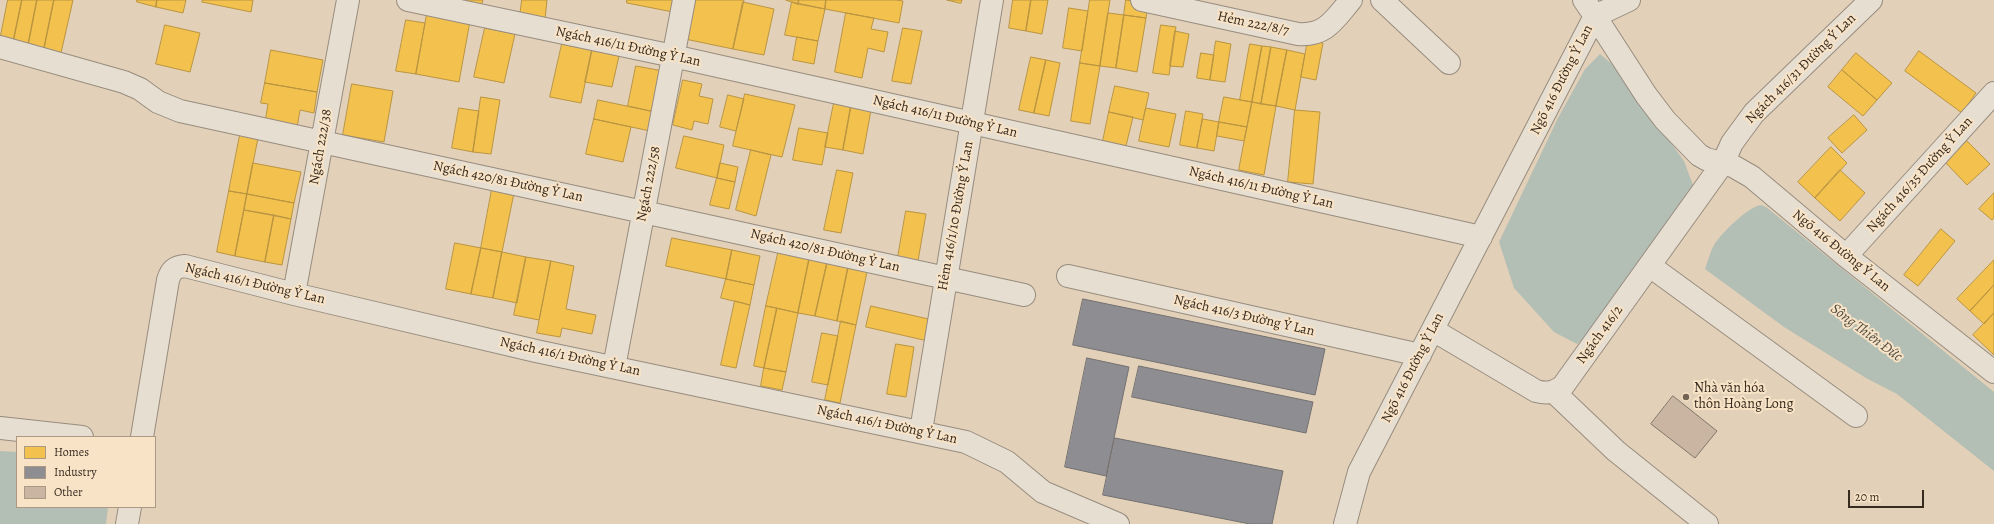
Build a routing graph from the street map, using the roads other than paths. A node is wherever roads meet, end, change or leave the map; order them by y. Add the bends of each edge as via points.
1 (348, 0) edge
2 (408, 0) edge
3 (684, 0) edge
4 (992, 0) edge
5 (1142, 0) edge
6 (1351, 0) edge
7 (1382, 0) edge
8 (1629, 0) edge
9 (1871, 0) edge
10 (1590, 8) edge
11 (0, 47) edge
12 (673, 56) junction
13 (1449, 63) dead end
14 (1994, 93) edge
15 (972, 123) junction
16 (322, 141) junction
17 (1723, 163) junction
18 (644, 211) junction
19 (1481, 237) junction
20 (1846, 256) junction
21 (1650, 266) junction
22 (1068, 276) dead end
23 (946, 278) junction
24 (294, 294) junction
25 (1024, 296) dead end
26 (1433, 330) junction
27 (1420, 355) junction
28 (614, 367) junction
29 (1992, 368) edge
30 (1554, 392) junction
31 (1856, 416) dead end
32 (0, 428) edge
33 (921, 431) junction
34 (73, 436) edge
35 (142, 436) edge
36 (130, 508) edge
37 (127, 524) edge
38 (1118, 524) edge
39 (1345, 524) edge
40 (1707, 524) edge

1 - 16 street, Ngách 222/38
2 - 12 street, Ngách 416/11 Đường Ỷ Lan
3 - 12 street, Ngách 222/58
4 - 15 street, Hẻm 416/1/10 Đường Ỷ Lan
5 - 6 street, Hẻm 222/8/7 via 1308,35 1321,31
7 - 13 street
8 - 10 street
9 - 17 street, Ngách 416/31 Đường Ỷ Lan via 1754,113 1732,143
10 - 17 street, Ngõ 416 Đường Ỷ Lan via 1665,120 1699,155
10 - 19 street, Ngõ 416 Đường Ỷ Lan
11 - 16 street, Ngách 420/81 Đường Ỷ Lan via 124,82 140,89 158,102 180,111
12 - 15 street, Ngách 416/11 Đường Ỷ Lan
12 - 18 street, Ngách 222/58
14 - 20 street, Ngách 416/35 Đường Ỷ Lan
15 - 19 street, Ngách 416/11 Đường Ỷ Lan
15 - 23 street, Hẻm 416/1/10 Đường Ỷ Lan
16 - 18 street, Ngách 420/81 Đường Ỷ Lan
16 - 24 street, Ngách 222/38
17 - 20 street, Ngõ 416 Đường Ỷ Lan via 1752,177
17 - 21 street, Ngách 416/2
18 - 23 street, Ngách 420/81 Đường Ỷ Lan
18 - 28 street, Ngách 222/58
19 - 26 street, Ngõ 416 Đường Ỷ Lan
20 - 29 street, Ngõ 416 Đường Ỷ Lan
21 - 30 street, Ngách 416/2 via 1563,386
21 - 31 street
22 - 27 street, Ngách 416/3 Đường Ỷ Lan
23 - 25 street, Ngách 420/81 Đường Ỷ Lan
23 - 33 street, Hẻm 416/1/10 Đường Ỷ Lan
24 - 28 street, Ngách 416/1 Đường Ỷ Lan
24 - 35 street, Ngách 416/1 Đường Ỷ Lan via 186,266 177,267 170,272
26 - 27 street, Ngõ 416 Đường Ỷ Lan
26 - 30 street via 1536,391
27 - 39 street, Ngõ 416 Đường Ỷ Lan via 1359,472
28 - 33 street, Ngách 416/1 Đường Ỷ Lan
30 - 40 street via 1616,451
32 - 34 street
33 - 38 street, Ngách 416/1 Đường Ỷ Lan via 966,442 988,451 1007,462 1043,492
36 - 37 street

